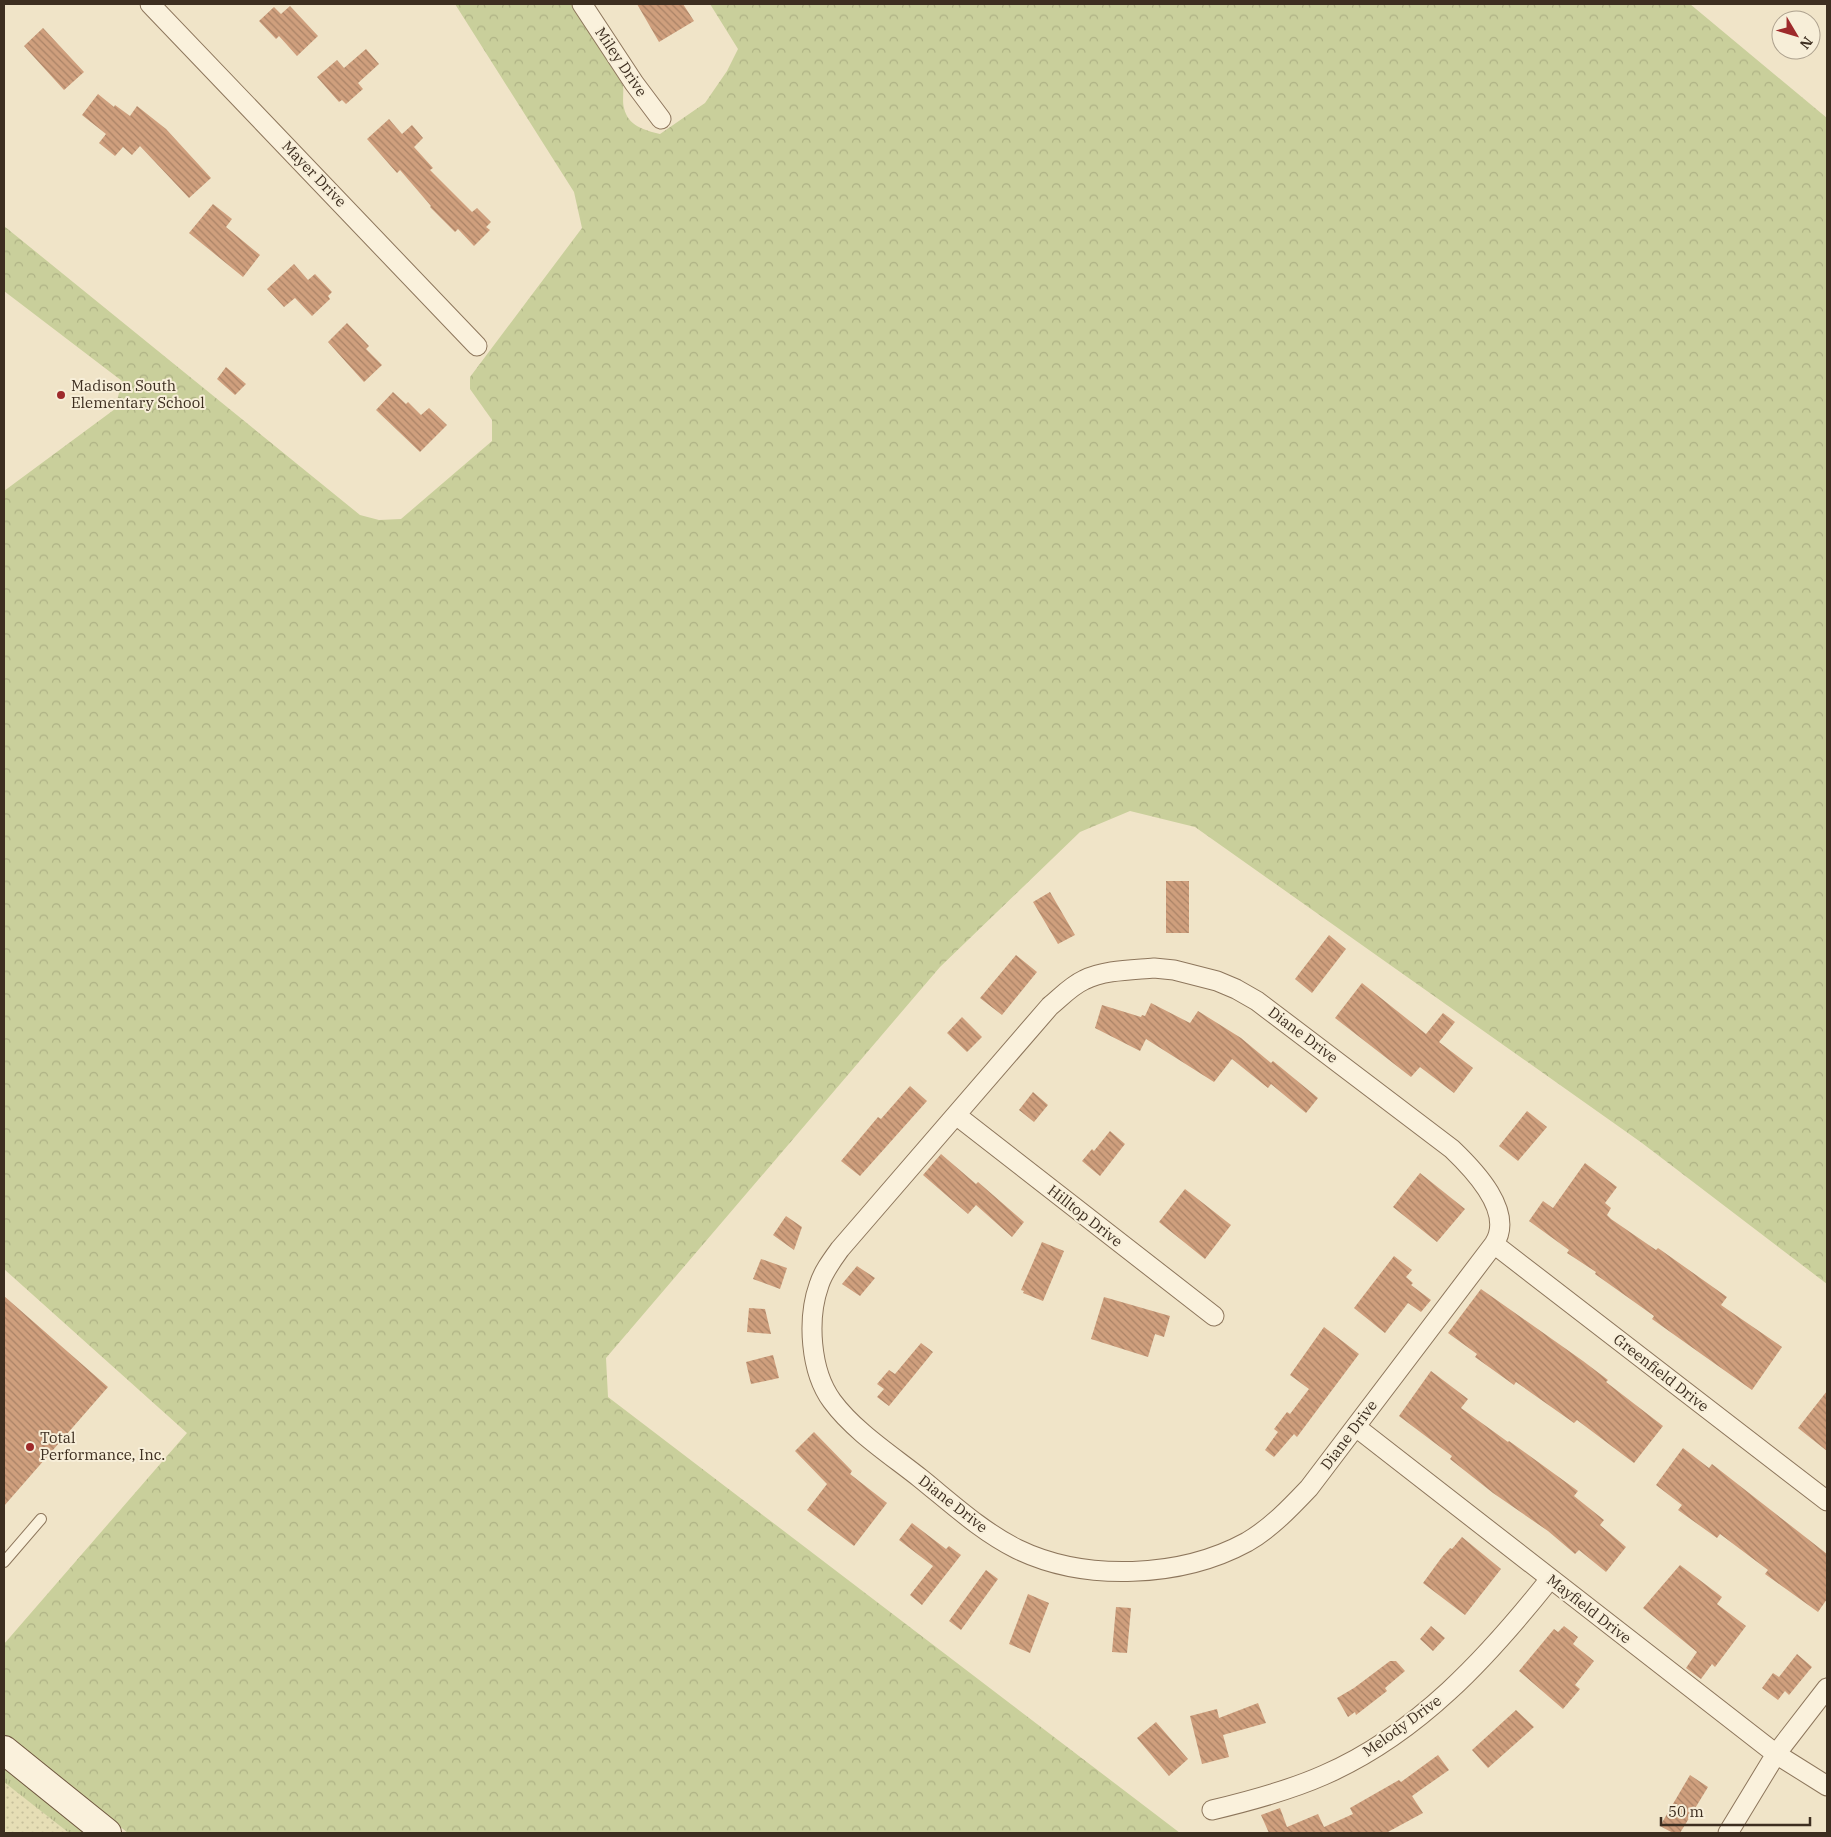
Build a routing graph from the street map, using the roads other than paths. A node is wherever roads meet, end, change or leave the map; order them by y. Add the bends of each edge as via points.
1 (150, 4) edge
2 (582, 4) edge
3 (661, 119) dead end
4 (477, 346) dead end
5 (956, 1115) junction
6 (1494, 1244) junction
7 (1214, 1316) dead end
8 (1356, 1427) junction
9 (1827, 1501) edge
10 (41, 1519) dead end
11 (4, 1562) edge
12 (1550, 1578) junction
13 (1827, 1688) edge
14 (4, 1750) edge
15 (1776, 1754) junction
16 (1827, 1786) edge
17 (1212, 1810) dead end
18 (107, 1833) edge
19 (1728, 1833) edge

1 - 4 street, Mayer Drive
2 - 3 street, Miley Drive
5 - 6 street, Diane Drive via 1050,1006 1086,979 1154,968 1196,975 1236,989 1257,1001 1452,1149 1490,1194 1498,1212 1500,1229
5 - 7 street, Hilltop Drive
5 - 8 street, Diane Drive via 828,1266 814,1302 812,1344 823,1383 831,1400 845,1416 988,1532 1041,1558 1094,1569 1174,1568 1205,1560 1248,1541 1289,1509
6 - 8 street, Diane Drive
6 - 9 street, Greenfield Drive
8 - 12 street, Mayfield Drive
10 - 11 lane
12 - 15 street, Mayfield Drive
12 - 17 street, Melody Drive via 1472,1670 1444,1697 1377,1748 1296,1787
13 - 15 street
14 - 18 main road
15 - 16 street, Mayfield Drive
15 - 19 street

